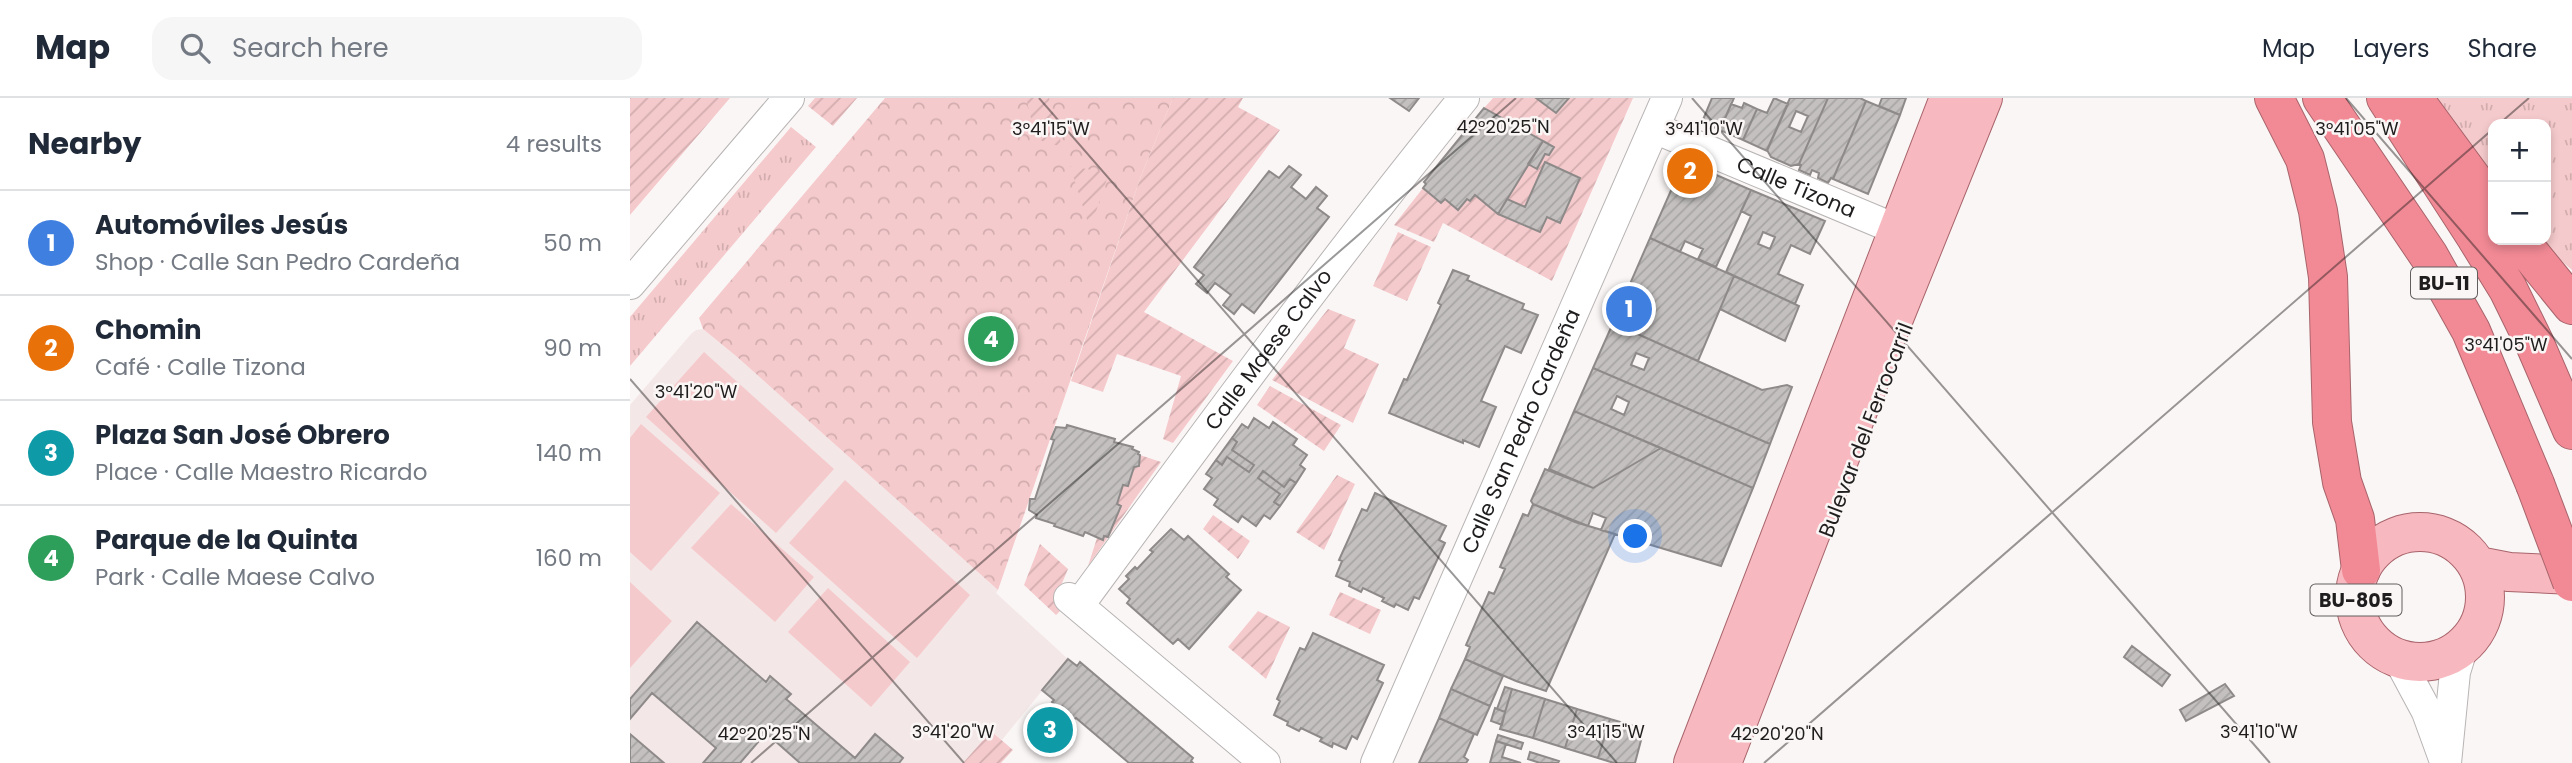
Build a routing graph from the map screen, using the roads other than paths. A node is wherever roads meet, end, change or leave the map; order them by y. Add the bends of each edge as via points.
1 (789, 98) edge
2 (1464, 98) edge
3 (1667, 98) edge
4 (1934, 98) edge
5 (1949, 98) edge
6 (1970, 98) edge
7 (1983, 98) edge
8 (1997, 98) edge
9 (2274, 98) edge
10 (2322, 98) edge
11 (2386, 98) edge
12 (2413, 98) edge
13 (1654, 128) junction
14 (1962, 151) junction
15 (2488, 200) edge
16 (1891, 228) junction
17 (2523, 245) edge
18 (630, 284) edge
19 (2572, 305) edge
20 (2572, 430) edge
21 (2478, 566) junction
22 (2361, 570) junction
23 (2567, 578) edge
24 (2485, 608) junction
25 (2463, 646) junction
26 (2398, 658) junction
27 (1265, 763) edge
28 (1376, 763) edge
29 (1677, 763) edge
30 (1693, 763) edge
31 (1722, 763) edge
32 (1738, 763) edge
33 (2445, 763) edge

1 - 18 street
2 - 27 street, Calle Maese Calvo via 1074,601
3 - 13 street, Calle San Pedro Cardeña
4 - 16 street, Bulevar del Ferrocarril
5 - 16 main road, Bulevar del Ferrocarril
6 - 14 street, Bulevar del Ferrocarril via 1959,126
7 - 14 main road, Bulevar del Ferrocarril
8 - 32 street, Bulevar del Ferrocarril
9 - 22 highway via 2305,159 2318,211 2328,277 2332,422 2355,519
10 - 23 highway, BU-11, bridge via 2435,267 2471,331 2535,484
11 - 20 highway, BU-11 via 2508,289
12 - 15 highway
13 - 16 street, Calle Tizona
13 - 28 street, Calle San Pedro Cardeña
14 - 31 main road, Bulevar del Ferrocarril
16 - 29 street, Bulevar del Ferrocarril via 1776,499
16 - 30 main road, Bulevar del Ferrocarril
17 - 19 highway
21 - 22 main road, BU-805 via 2449,538 2408,533 2372,553
21 - 23 main road
21 - 24 main road
22 - 26 main road, BU-805 via 2355,590 2365,632 2379,648
23 - 24 main road
24 - 25 main road via 2477,629
25 - 26 main road via 2432,661
25 - 33 street via 2455,672
26 - 33 street via 2427,712

